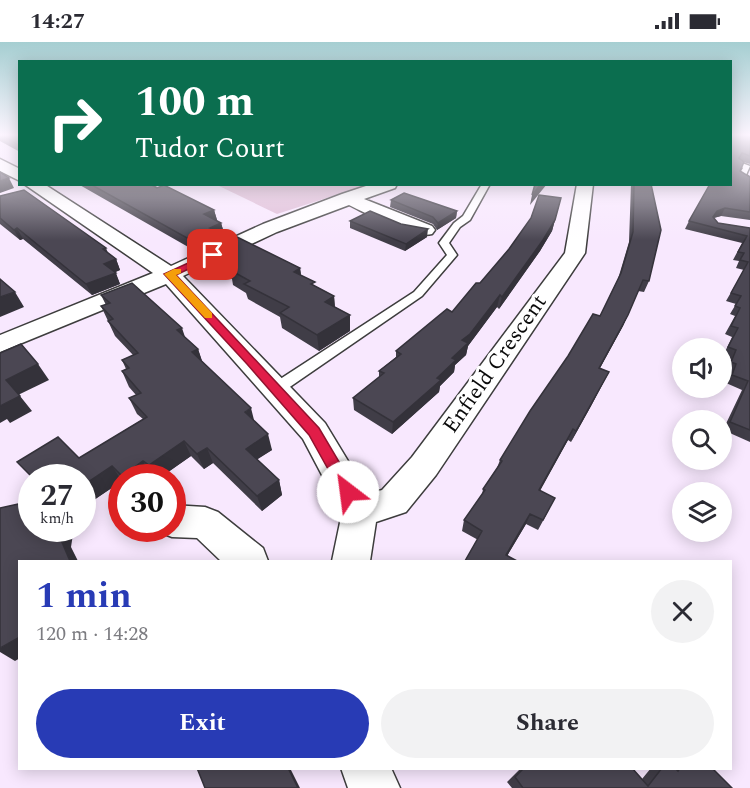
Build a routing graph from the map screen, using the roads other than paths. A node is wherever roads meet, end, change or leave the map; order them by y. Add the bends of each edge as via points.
1 (745, 170) edge
2 (750, 182) edge
3 (27, 186) edge
4 (383, 186) edge
5 (485, 186) edge
6 (585, 186) edge
7 (348, 198) junction
8 (425, 230) edge
9 (169, 274) junction
10 (0, 344) edge
11 (276, 389) junction
12 (360, 512) junction
13 (186, 522) edge
14 (248, 560) edge
15 (351, 560) edge
16 (367, 770) edge
17 (374, 788) edge

1 - 2 lane via 742,176
3 - 9 street
4 - 7 street
5 - 11 lane via 467,218 444,243 452,255 418,294
6 - 12 street, Enfield Crescent via 575,253 424,466 394,501
7 - 8 street
7 - 9 street
9 - 10 street
9 - 11 street
11 - 12 street via 314,431
12 - 15 street
13 - 14 street via 205,523
16 - 17 street

